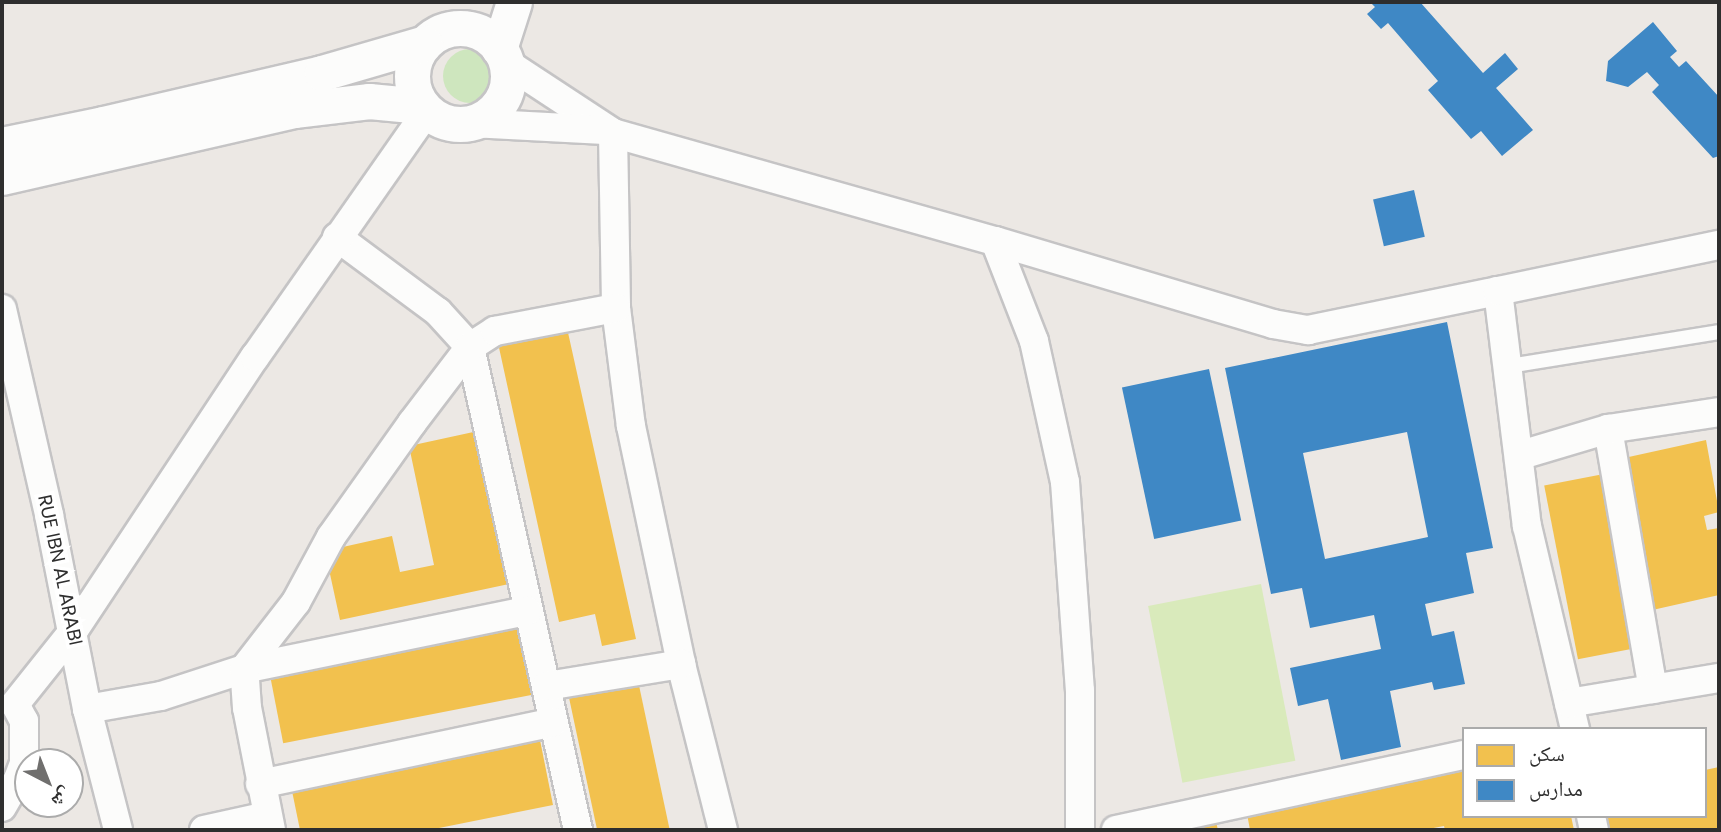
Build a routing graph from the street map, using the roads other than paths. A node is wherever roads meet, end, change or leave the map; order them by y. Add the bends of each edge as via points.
1 (471, 2) edge
2 (514, 2) edge
3 (436, 37) junction
4 (502, 55) junction
5 (424, 108) junction
6 (471, 122) junction
7 (609, 132) junction
8 (2, 145) edge
9 (2, 177) edge
10 (337, 237) junction
11 (995, 241) junction
12 (1719, 246) edge
13 (1498, 291) junction
14 (615, 308) junction
15 (2, 309) edge
16 (1719, 332) edge
17 (5, 346) edge
18 (470, 347) junction
19 (1509, 366) junction
20 (1719, 412) edge
21 (1608, 429) junction
22 (1521, 455) junction
23 (527, 611) junction
24 (74, 630) junction
25 (681, 664) junction
26 (244, 669) junction
27 (1719, 678) edge
28 (547, 687) junction
29 (1653, 689) junction
30 (8, 704) edge
31 (87, 709) junction
32 (1572, 716) edge
33 (553, 722) junction
34 (1462, 756) edge
35 (260, 784) junction
36 (2, 807) edge
37 (1223, 819) edge
38 (269, 823) edge
39 (118, 830) edge
40 (204, 830) edge
41 (577, 830) edge
42 (723, 830) edge
43 (1080, 830) edge
44 (1116, 830) edge

1 - 3 street
2 - 4 street
3 - 4 street via 475,31
3 - 5 street via 418,52 412,74
3 - 8 street via 322,73
4 - 6 street via 508,77 497,106
4 - 7 street
5 - 6 street via 443,121
5 - 9 street via 369,101 294,110
5 - 10 street
6 - 7 street
7 - 11 street
7 - 14 street
10 - 18 street via 438,312
10 - 24 street
11 - 13 street via 1250,318 1308,330
11 - 43 street via 1034,341 1065,482 1080,691
12 - 13 street
13 - 19 street
14 - 18 street via 495,331
14 - 25 street via 631,426
15 - 17 street, RUE IBN AL ARABI
16 - 19 lane
17 - 24 street, RUE IBN AL ARABI
18 - 23 street
18 - 26 street via 337,529 296,602
19 - 22 street
20 - 21 street
21 - 22 street
21 - 29 street
22 - 32 street via 1527,526
23 - 26 street
23 - 28 street
24 - 30 street
24 - 31 street, RUE IBN AL ARABI
25 - 28 street
25 - 42 street
26 - 31 street via 161,696
26 - 35 street
27 - 29 street
28 - 33 street
29 - 32 street
30 - 36 street via 24,721 24,763
31 - 39 street, RUE IBN AL ARABI
33 - 35 street
33 - 41 street
34 - 37 street
35 - 38 street
37 - 44 street
38 - 40 street

